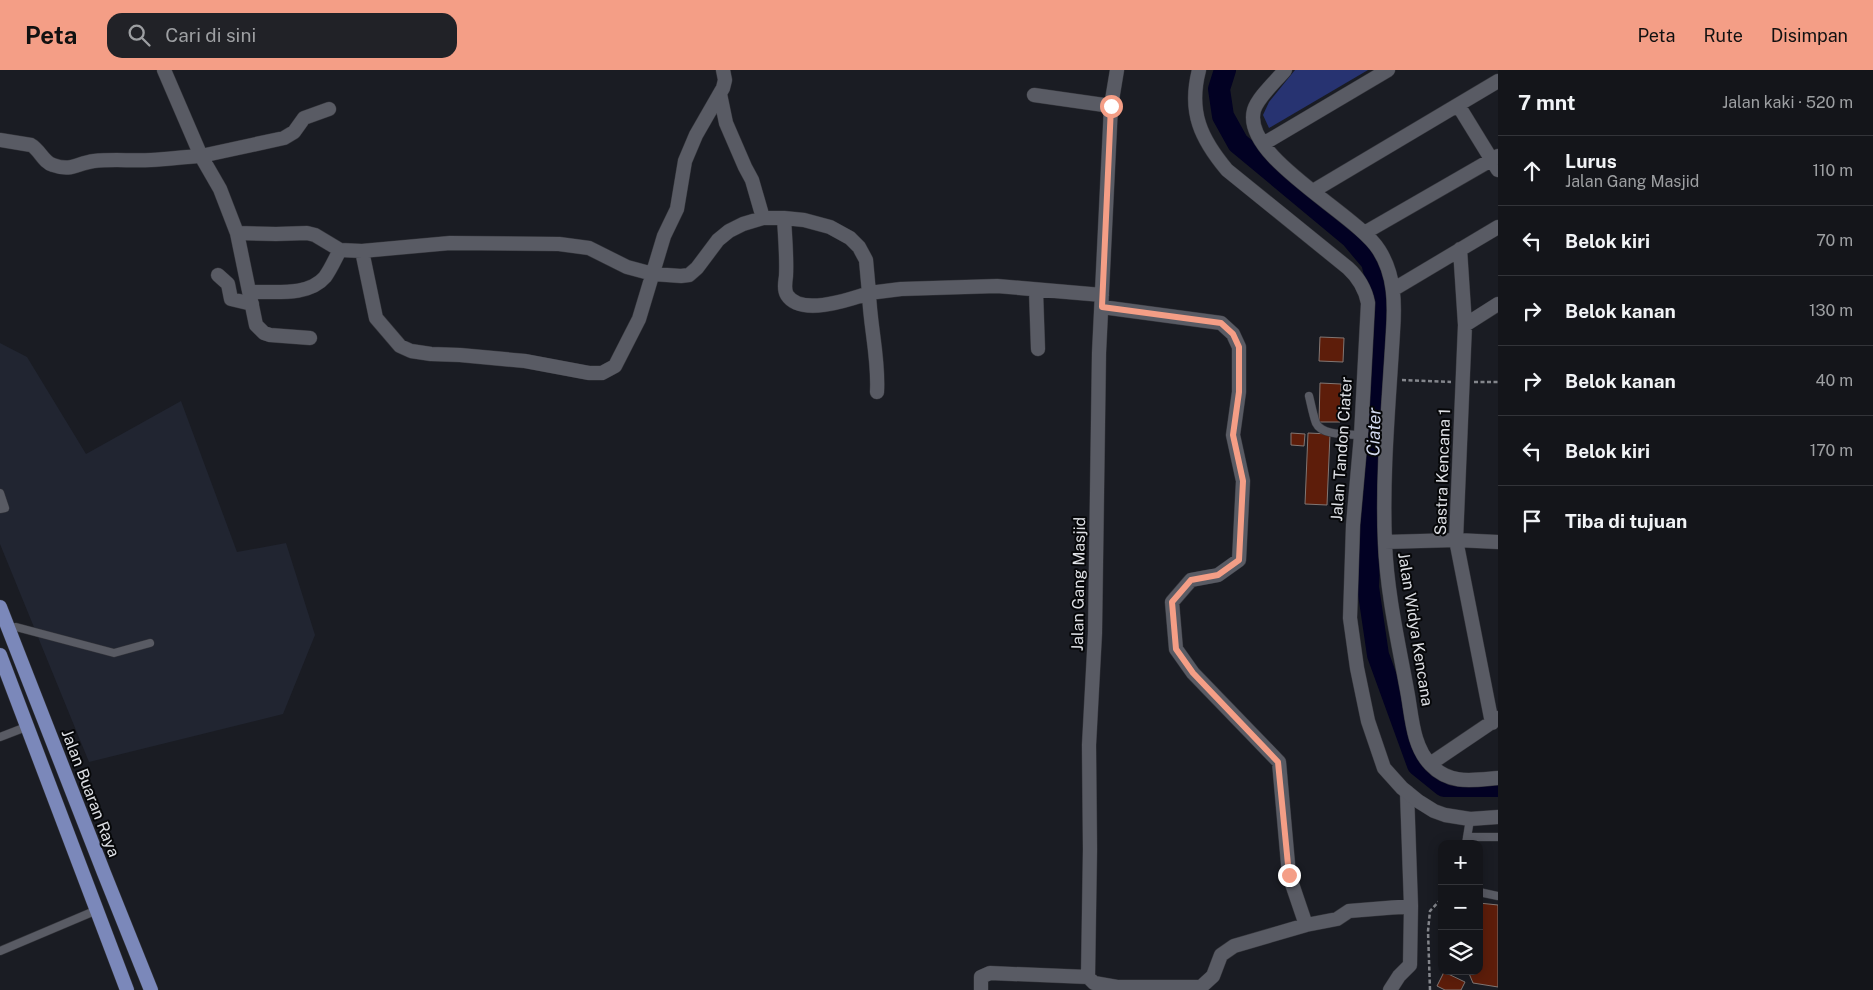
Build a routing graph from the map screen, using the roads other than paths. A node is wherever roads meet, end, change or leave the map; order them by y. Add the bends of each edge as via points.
1 (164, 70) edge
2 (723, 70) edge
3 (1117, 70) edge
4 (1199, 70) edge
5 (1285, 70) edge
6 (1388, 70) edge
7 (1498, 81) edge
8 (720, 94) junction
9 (1034, 95) dead end
10 (1458, 105) junction
11 (1111, 106) junction
12 (328, 110) dead end
13 (0, 140) edge
14 (1263, 144) junction
15 (201, 156) junction
16 (1496, 162) edge
17 (1313, 191) junction
18 (763, 218) junction
19 (784, 218) junction
20 (1498, 227) edge
21 (236, 232) junction
22 (1366, 232) junction
23 (1460, 249) junction
24 (340, 250) junction
25 (362, 250) junction
26 (653, 274) junction
27 (218, 275) dead end
28 (1394, 289) junction
29 (1036, 290) junction
30 (869, 293) junction
31 (251, 298) junction
32 (1102, 301) junction
33 (1498, 304) edge
34 (1465, 325) junction
35 (310, 338) dead end
36 (1038, 350) dead end
37 (877, 392) dead end
38 (1309, 396) dead end
39 (1361, 435) junction
40 (0, 493) edge
41 (0, 508) edge
42 (1456, 540) junction
43 (1385, 542) junction
44 (1498, 542) edge
45 (0, 607) edge
46 (8, 629) junction
47 (150, 644) dead end
48 (0, 655) edge
49 (1495, 721) edge
50 (26, 727) junction
51 (0, 736) edge
52 (1430, 764) junction
53 (1498, 778) edge
54 (1407, 792) junction
55 (1498, 817) edge
56 (1470, 819) junction
57 (1498, 837) edge
58 (1467, 840) edge
59 (1475, 840) edge
60 (1483, 893) edge
61 (1498, 896) edge
62 (1411, 906) junction
63 (97, 910) junction
64 (1306, 926) junction
65 (0, 951) edge
66 (1088, 978) junction
67 (1127, 988) edge
68 (127, 990) edge
69 (151, 990) edge
70 (981, 990) edge
71 (1390, 990) edge

1 - 15 street
2 - 8 street via 725,80
3 - 11 street, Jalan Gang Masjid
4 - 39 street, Jalan Tandon Ciater via 1195,84 1195,108 1200,130 1211,151 1227,170 1348,268 1362,284 1368,303
5 - 14 street, Jalan Widya Kencana via 1258,100 1253,111
6 - 14 street
7 - 10 street
8 - 18 street via 726,123 752,180
8 - 26 street via 685,161 677,209 664,236
9 - 11 street
10 - 16 street
10 - 17 street
11 - 32 street, Jalan Gang Masjid
12 - 15 street via 304,118 294,132 284,138
13 - 15 street via 31,145 52,165 69,168 94,161
14 - 17 street, Jalan Widya Kencana via 1290,173
15 - 21 street via 220,189
16 - 22 street
17 - 22 street, Jalan Widya Kencana
18 - 19 street
18 - 26 street via 729,231 690,274
19 - 30 street via 830,227 850,238 866,260
19 - 30 street via 785,289 788,296 796,302 822,305
20 - 23 street
21 - 24 street via 307,233
21 - 31 street
22 - 28 street, Jalan Widya Kencana via 1385,260
23 - 28 street
23 - 34 street, Sastra Kencana 1
24 - 25 street
24 - 31 street via 316,285 304,290
25 - 26 street via 450,243 559,244 588,248 627,267
25 - 26 street via 376,318 400,346 431,354 525,362 589,373 602,373 616,366 639,320
27 - 31 street via 228,284 231,299
28 - 43 street, Jalan Widya Kencana
29 - 30 street via 996,286
29 - 32 street
29 - 36 street
30 - 37 street via 877,358
31 - 35 street via 256,325 264,333
32 - 64 street via 1221,323 1233,334 1239,347 1239,392 1233,435 1243,481 1239,560 1218,575 1191,580 1172,602 1176,649 1193,673 1278,762 1289,875
32 - 66 street, Jalan Gang Masjid via 1095,633 1089,745
33 - 34 street
34 - 42 street, Sastra Kencana 1
38 - 39 lane via 1320,429
39 - 54 street, Jalan Tandon Ciater via 1353,525 1350,618 1366,712 1375,744 1384,768
40 - 41 lane via 5,508
42 - 43 street
42 - 44 street
42 - 49 street, Sastra Kencana 1
43 - 52 street, Jalan Widya Kencana via 1392,614 1412,722 1417,743
45 - 46 main road, Jalan Buaran Raya
46 - 47 lane via 16,627 114,653
46 - 69 main road, Jalan Buaran Raya
48 - 50 main road
49 - 52 street
50 - 51 lane
50 - 63 main road
52 - 53 street, Jalan Widya Kencana via 1459,781
54 - 56 street, Jalan Tandon Ciater via 1434,811
54 - 62 street
55 - 56 street, Jalan Tandon Ciater
56 - 58 lane
57 - 59 lane
60 - 61 lane
62 - 64 street via 1350,910 1337,919
62 - 71 street via 1410,965
63 - 65 lane
63 - 68 main road
64 - 67 street via 1234,946 1221,955 1213,976 1201,987
66 - 67 street via 1101,984
66 - 70 street via 990,973 981,977

